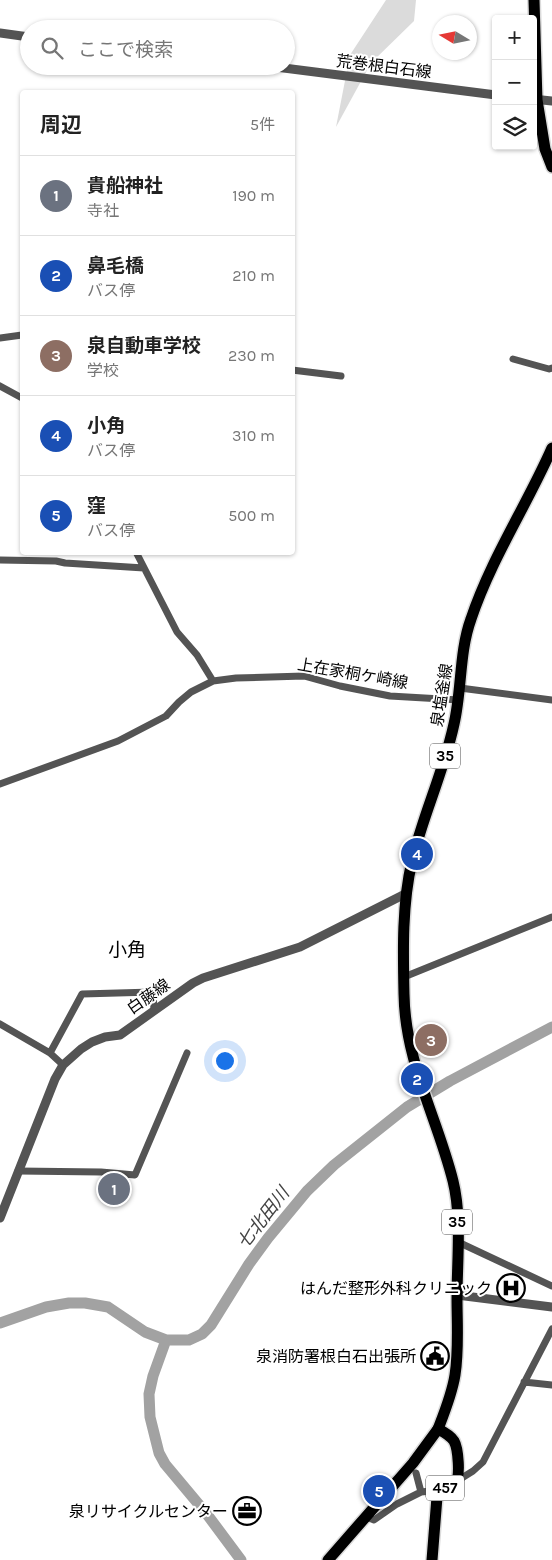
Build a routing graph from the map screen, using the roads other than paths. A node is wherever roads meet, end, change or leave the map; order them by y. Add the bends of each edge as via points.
1 (534, 0) edge
2 (0, 33) edge
3 (20, 35) edge
4 (535, 60) edge
5 (295, 69) edge
6 (492, 94) edge
7 (537, 99) edge
8 (552, 102) edge
9 (536, 105) edge
10 (552, 167) edge
11 (20, 336) edge
12 (0, 338) edge
13 (513, 359) dead end
14 (552, 368) edge
15 (295, 370) edge
16 (342, 376) dead end
17 (0, 386) edge
18 (20, 397) edge
19 (552, 448) edge
20 (138, 555) edge
21 (0, 560) edge
22 (144, 568) junction
23 (213, 681) junction
24 (460, 694) junction
25 (552, 700) edge
26 (0, 784) edge
27 (407, 892) junction
28 (552, 917) edge
29 (404, 977) junction
30 (154, 1010) junction
31 (0, 1024) edge
32 (50, 1053) junction
33 (187, 1053) dead end
34 (64, 1065) junction
35 (18, 1171) junction
36 (0, 1218) edge
37 (458, 1242) junction
38 (552, 1286) edge
39 (457, 1295) junction
40 (552, 1307) edge
41 (552, 1329) edge
42 (524, 1382) junction
43 (552, 1384) edge
44 (438, 1429) junction
45 (416, 1473) dead end
46 (457, 1481) junction
47 (442, 1490) junction
48 (420, 1492) junction
49 (367, 1517) junction
50 (328, 1560) edge
51 (432, 1560) edge

1 - 4 main road
2 - 3 street
5 - 6 street, 荒巻根白石線
7 - 8 street
9 - 10 main road
11 - 12 street
13 - 14 street
15 - 16 street
17 - 18 street
19 - 24 main road, 泉塩釜線 / 35 via 472,614
20 - 22 street
21 - 22 street
22 - 23 street via 177,632
23 - 24 street, 上在家桐ケ崎線 via 304,676 390,696
23 - 26 street, 上在家桐ケ崎線 via 191,692 166,716 118,741
24 - 25 street, 上在家桐ケ崎線
24 - 27 main road, 泉塩釜線 / 35 via 453,728 413,858
27 - 29 main road, 泉塩釜線 / 35
27 - 30 street, 白藤線 via 300,947 203,978
28 - 29 street
29 - 37 main road, 泉塩釜線 / 35 via 409,1046 453,1184
30 - 32 street via 153,992 82,994
30 - 34 street, 白藤線 via 120,1034 92,1042
31 - 32 street
32 - 34 street
33 - 35 street via 136,1175
34 - 35 street, 白藤線 via 55,1079
35 - 36 street, 白藤線
37 - 38 street
37 - 39 main road, 35
39 - 40 street
39 - 44 main road, 35 via 456,1372
41 - 42 street
42 - 43 street
42 - 46 street via 483,1462
44 - 46 main road, 457 via 450,1436 456,1446
44 - 49 main road, 457
45 - 48 street
46 - 47 main road, 457
47 - 48 street
47 - 51 main road, 457 via 437,1497
48 - 49 street via 379,1518
49 - 50 main road, 457

